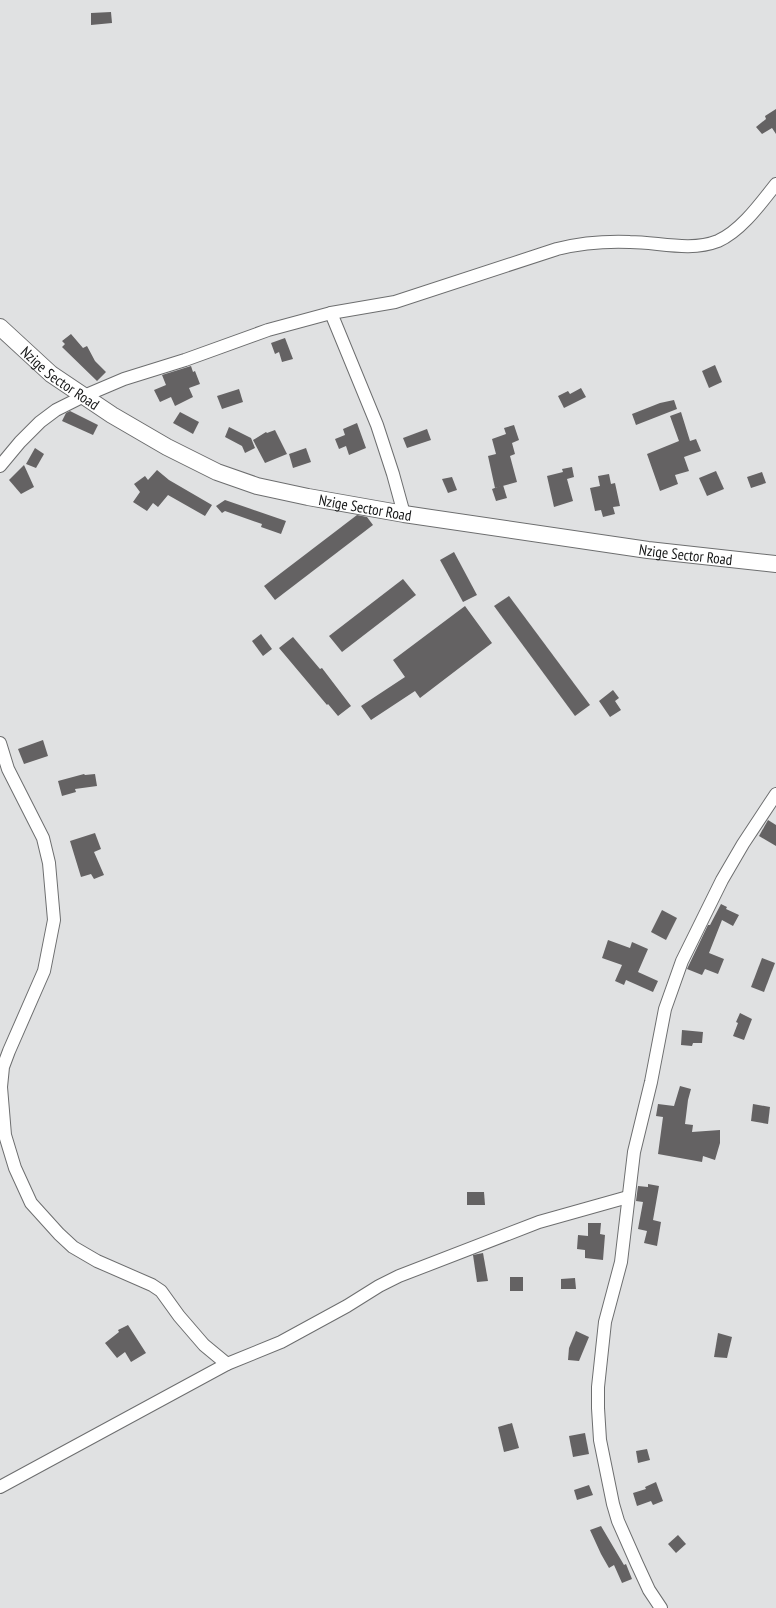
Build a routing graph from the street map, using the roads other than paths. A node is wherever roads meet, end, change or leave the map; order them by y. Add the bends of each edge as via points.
1 (776, 184) edge
2 (331, 313) junction
3 (0, 327) edge
4 (84, 396) junction
5 (0, 466) edge
6 (404, 514) junction
7 (776, 564) edge
8 (0, 743) edge
9 (776, 794) edge
10 (628, 1198) junction
11 (228, 1364) junction
12 (0, 1487) edge
13 (661, 1608) edge

1 - 2 street via 740,226 718,240 693,246 630,242 581,243 519,260 395,302
2 - 4 street via 268,330 124,379
2 - 6 street via 377,425
3 - 4 main road, Nzige Sector Road via 51,374
4 - 5 street via 56,410 40,422
4 - 6 main road, Nzige Sector Road via 139,431 218,472 257,486
6 - 7 main road, Nzige Sector Road via 648,550
8 - 11 street via 8,769 43,838 49,863 54,920 44,971 3,1067 1,1087 5,1135 15,1168 31,1203 73,1247 161,1291 204,1345
9 - 10 street via 722,880 682,961 665,1009 634,1152
10 - 11 street via 539,1222 399,1276 281,1342
10 - 13 street via 621,1262 605,1322 598,1387 600,1440 612,1504 618,1521 649,1590
11 - 12 street

